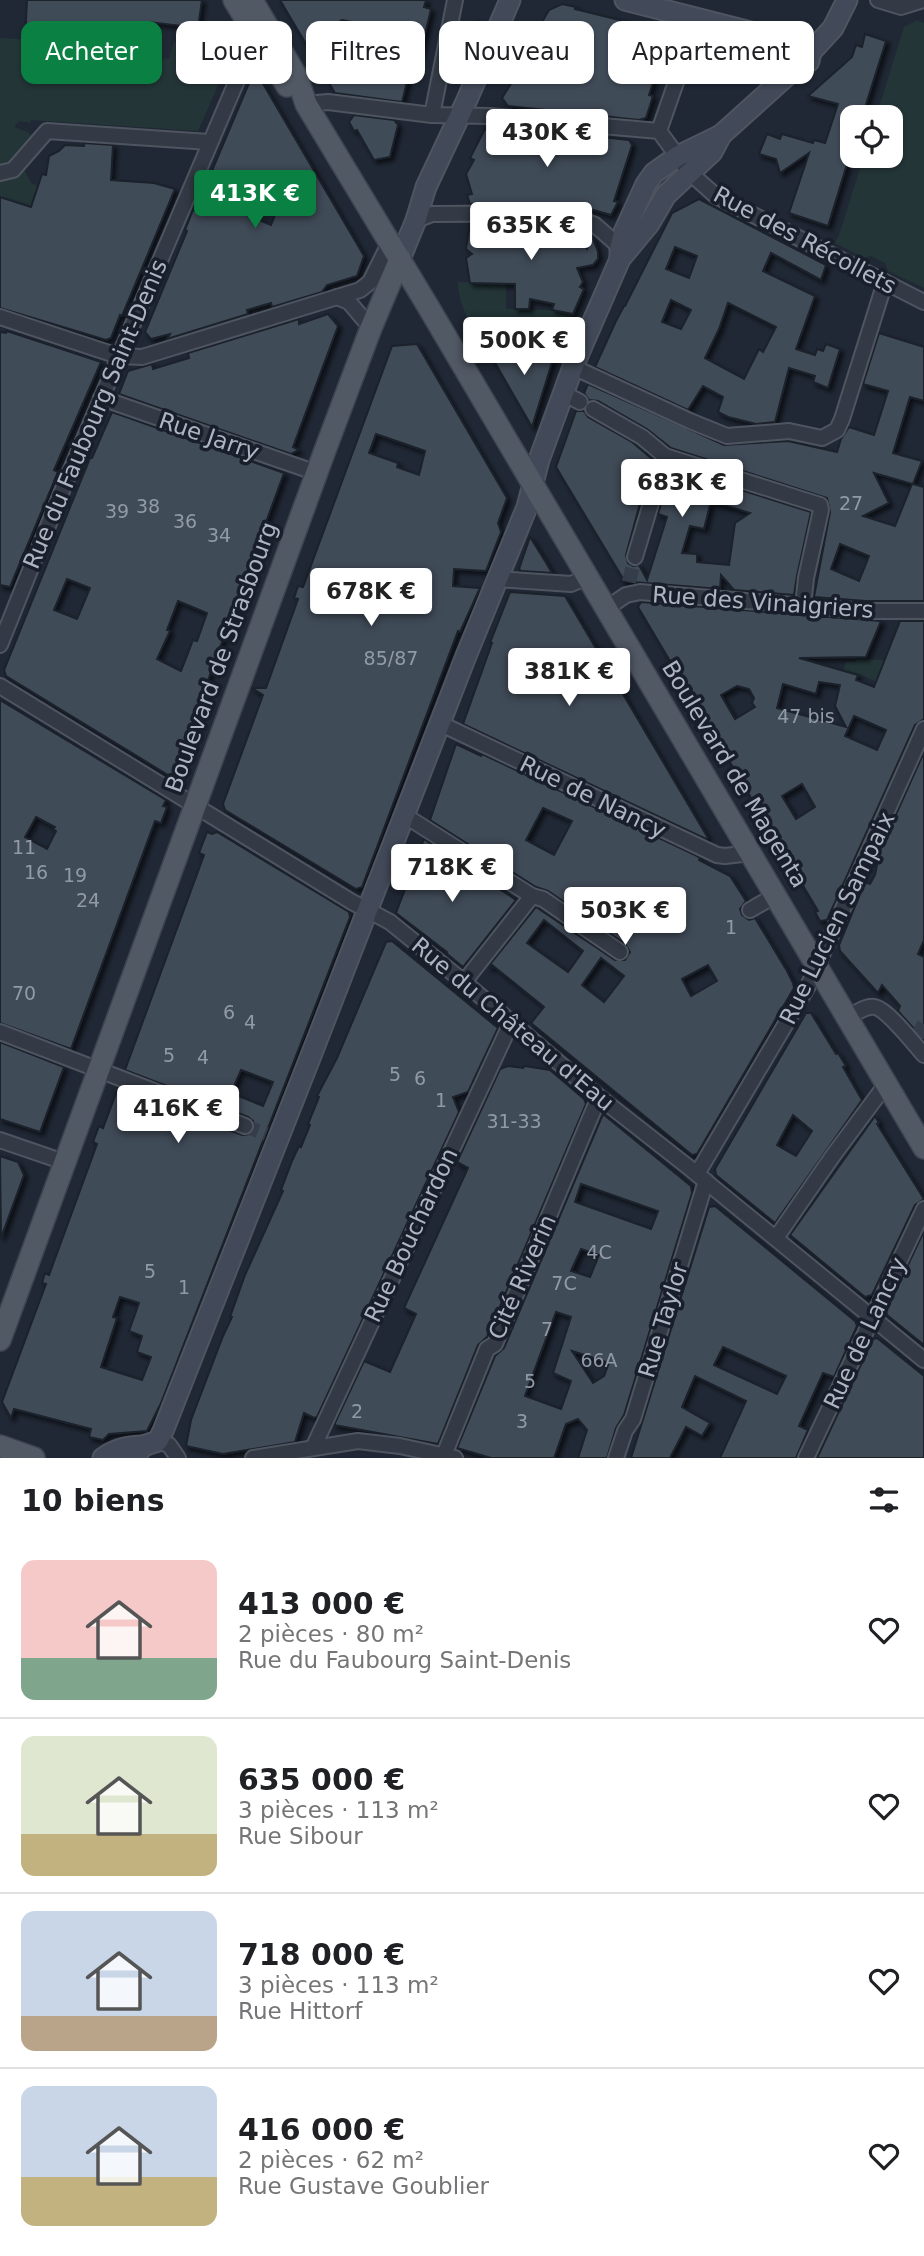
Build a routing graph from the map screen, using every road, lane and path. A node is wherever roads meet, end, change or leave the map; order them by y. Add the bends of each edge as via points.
1 (234, 0) edge
2 (252, 0) edge
3 (455, 0) edge
4 (510, 0) edge
5 (625, 0) edge
6 (847, 0) edge
7 (923, 0) edge
8 (885, 1) edge
9 (698, 19) junction
10 (250, 21) edge
11 (261, 21) edge
12 (706, 21) edge
13 (814, 46) edge
14 (292, 72) edge
15 (235, 84) edge
16 (774, 84) edge
17 (306, 104) junction
18 (432, 116) junction
19 (459, 116) junction
20 (659, 131) junction
21 (209, 142) junction
22 (684, 164) junction
23 (0, 173) edge
24 (416, 220) junction
25 (395, 251) junction
26 (620, 253) junction
27 (885, 282) junction
28 (337, 297) junction
29 (924, 302) edge
30 (0, 317) edge
31 (371, 328) junction
32 (118, 356) junction
33 (573, 367) junction
34 (101, 398) junction
35 (593, 409) dead end
36 (665, 456) junction
37 (317, 472) junction
38 (533, 485) junction
39 (635, 557) tunnel mouth
40 (587, 577) junction
41 (497, 579) junction
42 (803, 606) junction
43 (607, 608) junction
44 (924, 611) edge
45 (0, 645) edge
46 (0, 686) edge
47 (439, 723) junction
48 (924, 729) edge
49 (195, 805) junction
50 (404, 815) junction
51 (751, 853) junction
52 (776, 895) junction
53 (532, 896) junction
54 (367, 909) junction
55 (750, 910) dead end
56 (620, 952) dead end
57 (818, 966) junction
58 (464, 982) junction
59 (848, 1017) junction
60 (511, 1023) junction
61 (0, 1032) edge
62 (924, 1055) edge
63 (98, 1069) junction
64 (887, 1083) junction
65 (599, 1097) junction
66 (245, 1126) tunnel mouth
67 (0, 1140) edge
68 (924, 1148) edge
69 (64, 1162) junction
70 (702, 1177) junction
71 (924, 1209) edge
72 (776, 1238) junction
73 (872, 1317) junction
74 (0, 1340) edge
75 (924, 1360) edge
76 (0, 1446) edge
77 (151, 1448) edge
78 (313, 1448) junction
79 (450, 1456) edge
80 (33, 1458) edge
81 (103, 1458) edge
82 (178, 1458) edge
83 (253, 1458) edge
84 (616, 1458) edge
85 (806, 1458) edge

1 - 10 main road, Boulevard de Magenta
2 - 11 main road, Boulevard de Magenta
3 - 18 street
4 - 19 main road, Boulevard de Strasbourg
5 - 9 main road
6 - 13 main road via 833,28
7 - 8 street via 901,7
9 - 12 main road
9 - 20 street
14 - 17 main road, Boulevard de Magenta
15 - 21 street, Rue du Faubourg Saint-Denis
16 - 22 main road
17 - 18 street via 328,102
17 - 25 main road, Boulevard de Magenta
18 - 19 street
19 - 20 street
19 - 24 main road, Boulevard de Strasbourg
20 - 22 street, Rue des Récollets
21 - 23 street via 47,131 13,170
21 - 32 street, Rue du Faubourg Saint-Denis
22 - 26 main road via 649,224
22 - 27 street, Rue des Récollets via 716,196
24 - 25 main road, Boulevard de Strasbourg
24 - 26 street via 432,214 564,213 595,225
25 - 28 street via 360,290
25 - 31 main road, Boulevard de Strasbourg
25 - 38 main road, Boulevard de Magenta
26 - 33 main road
27 - 29 street, Rue des Récollets
27 - 33 street via 842,419 837,430 822,438 789,431 727,436
28 - 31 street via 349,302
28 - 32 street via 142,357
30 - 32 street
31 - 37 main road, Boulevard de Strasbourg
32 - 34 street, Rue du Faubourg Saint-Denis
33 - 38 main road via 572,397 539,460
34 - 37 street, Rue Jarry
34 - 45 street, Rue du Faubourg Saint-Denis
35 - 36 street
36 - 39 street
36 - 42 street via 820,505
37 - 49 main road, Boulevard de Strasbourg
38 - 40 main road, Boulevard de Magenta
38 - 41 main road
40 - 41 street via 571,584
40 - 43 main road, Boulevard de Magenta
41 - 47 main road
42 - 43 street, Rue des Vinaigriers via 640,593 630,588
42 - 44 street, Rue des Vinaigriers
43 - 51 main road, Boulevard de Magenta
46 - 49 street, Rue du Château d'Eau
47 - 50 main road
47 - 51 street, Rue de Nancy via 717,855
48 - 57 street, Rue Lucien Sampaix
49 - 54 street, Rue du Château d'Eau
49 - 63 main road, Boulevard de Strasbourg
50 - 53 street
50 - 54 main road
51 - 52 main road, Boulevard de Magenta
52 - 55 street
52 - 57 main road, Boulevard de Magenta
53 - 56 street
53 - 58 street
54 - 58 street, Rue du Château d'Eau
54 - 77 main road
57 - 59 main road, Boulevard de Magenta
57 - 70 street, Rue Lucien Sampaix
58 - 60 street, Rue du Château d'Eau
59 - 62 street via 876,1007 915,1039
59 - 64 main road, Boulevard de Magenta
60 - 65 street, Rue du Château d'Eau
60 - 78 street, Rue Bouchardon
61 - 63 street
63 - 66 street
63 - 69 main road, Boulevard de Strasbourg
64 - 68 main road, Boulevard de Magenta
64 - 72 street
65 - 70 street, Rue du Château d'Eau
65 - 79 street, Cité Riverin via 495,1344 487,1349
67 - 69 street
69 - 74 main road, Boulevard de Strasbourg
70 - 72 street, Rue du Château d'Eau
70 - 84 street, Rue Taylor via 633,1419
71 - 73 street, Rue de Lancry
72 - 73 street, Rue du Château d'Eau
73 - 75 street, Rue du Château d'Eau
73 - 85 street, Rue de Lancry
76 - 80 main road
77 - 81 main road via 131,1446
77 - 82 street
78 - 79 street via 368,1441
78 - 83 street

